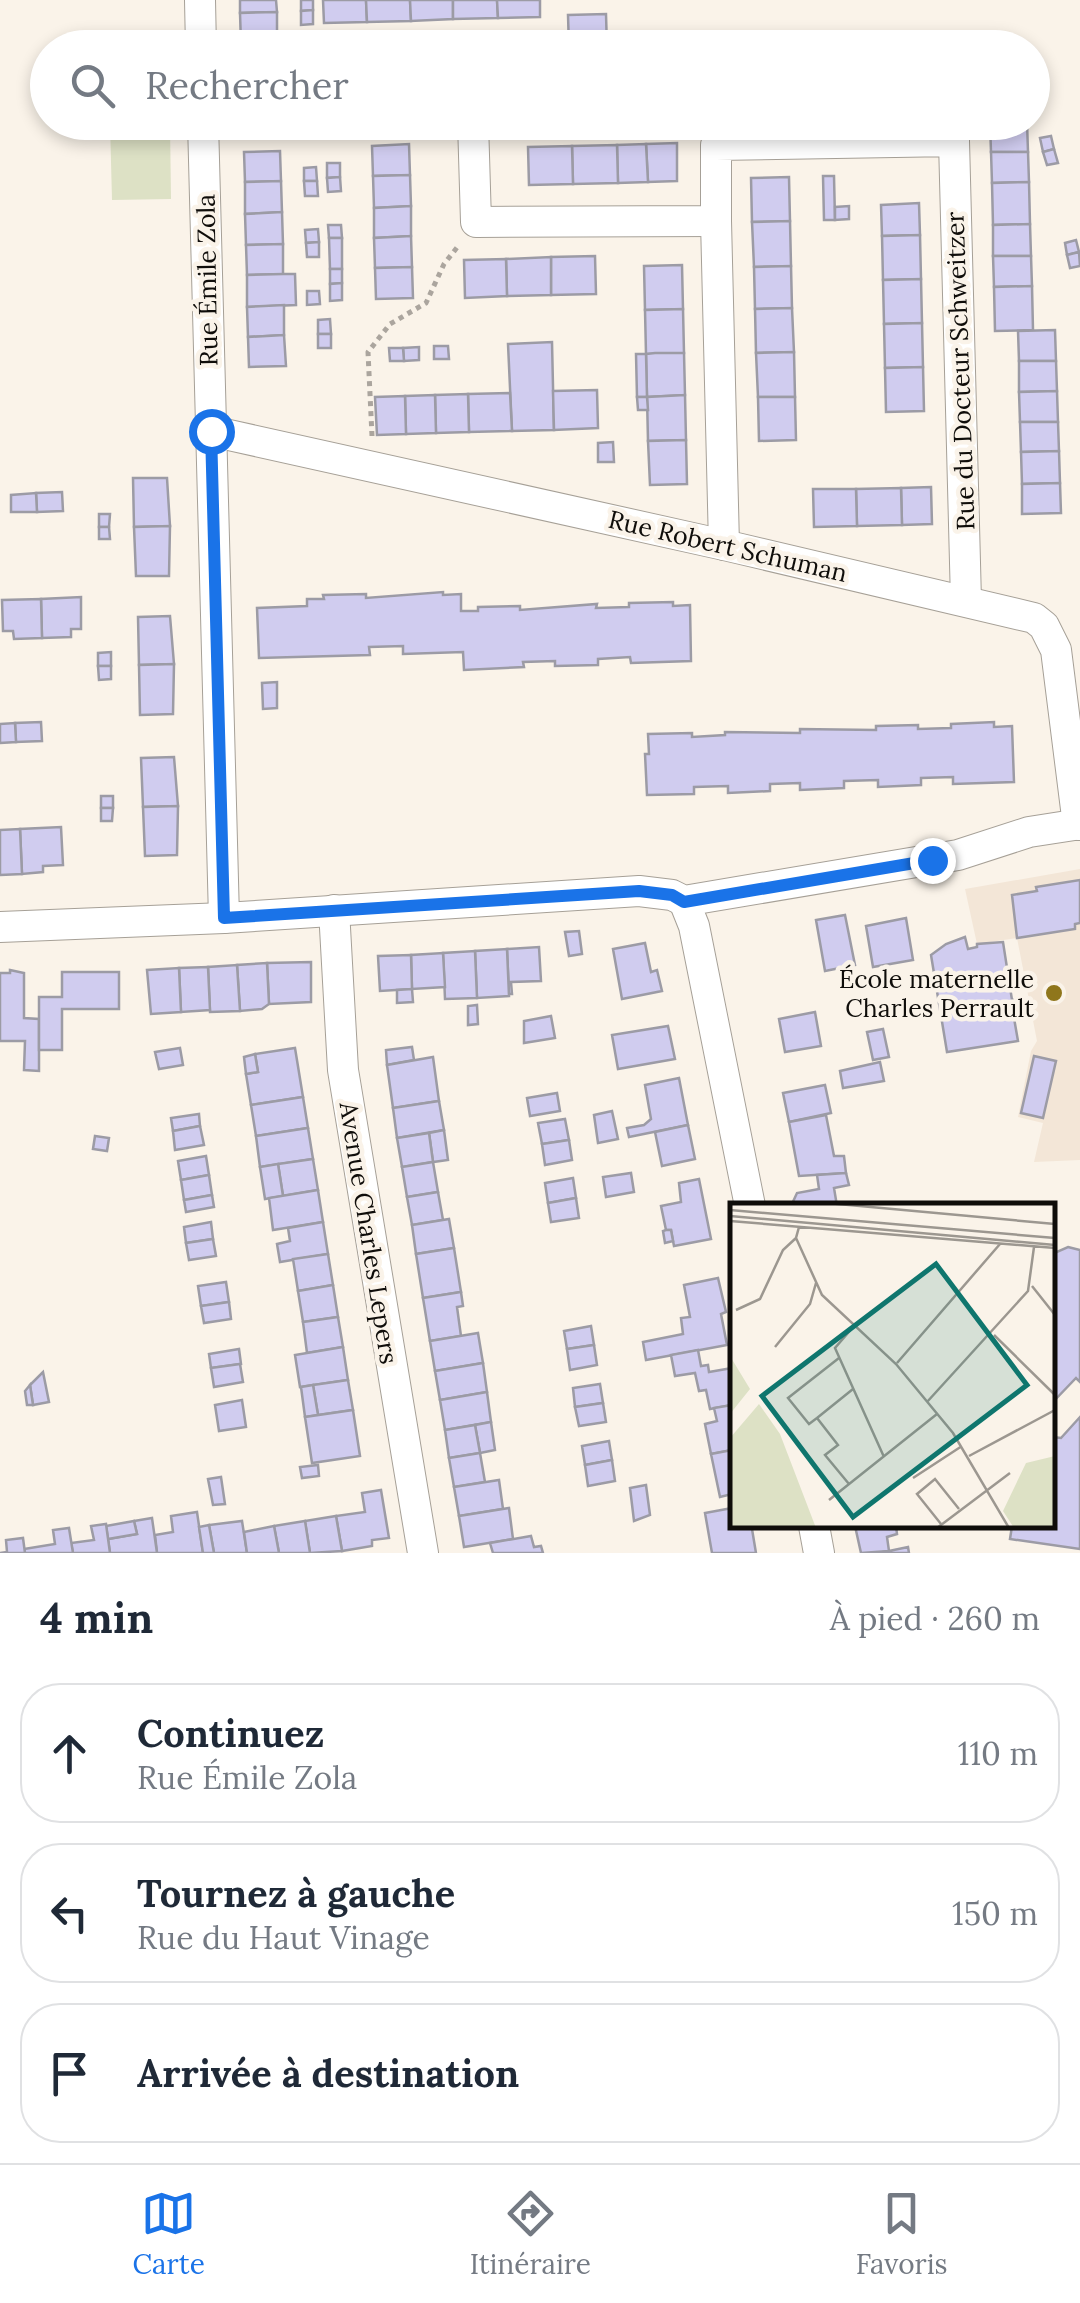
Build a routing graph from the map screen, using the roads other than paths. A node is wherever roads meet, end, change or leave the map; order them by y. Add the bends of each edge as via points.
1 (200, 0) edge
2 (201, 30) edge
3 (203, 140) edge
4 (474, 140) edge
5 (716, 221) junction
6 (211, 431) junction
7 (724, 545) junction
8 (966, 600) junction
9 (1079, 824) edge
10 (684, 902) junction
11 (334, 910) junction
12 (224, 918) junction
13 (0, 927) edge
14 (749, 1203) edge
15 (814, 1528) edge
16 (423, 1553) edge
17 (819, 1553) edge

1 - 2 street
3 - 6 street, Rue Émile Zola
4 - 5 street via 476,222
5 - 7 street
5 - 8 street, Rue du Docteur Schweitzer via 716,145 954,142
6 - 7 street, Rue Robert Schuman
6 - 12 street, Rue Émile Zola
7 - 8 street, Rue Robert Schuman
8 - 9 street, Rue Robert Schuman via 1034,618 1051,637
9 - 10 street via 958,855
10 - 11 street via 639,891
10 - 14 street
11 - 12 street
11 - 16 street, Avenue Charles Lepers via 343,1070
12 - 13 street
15 - 17 street

